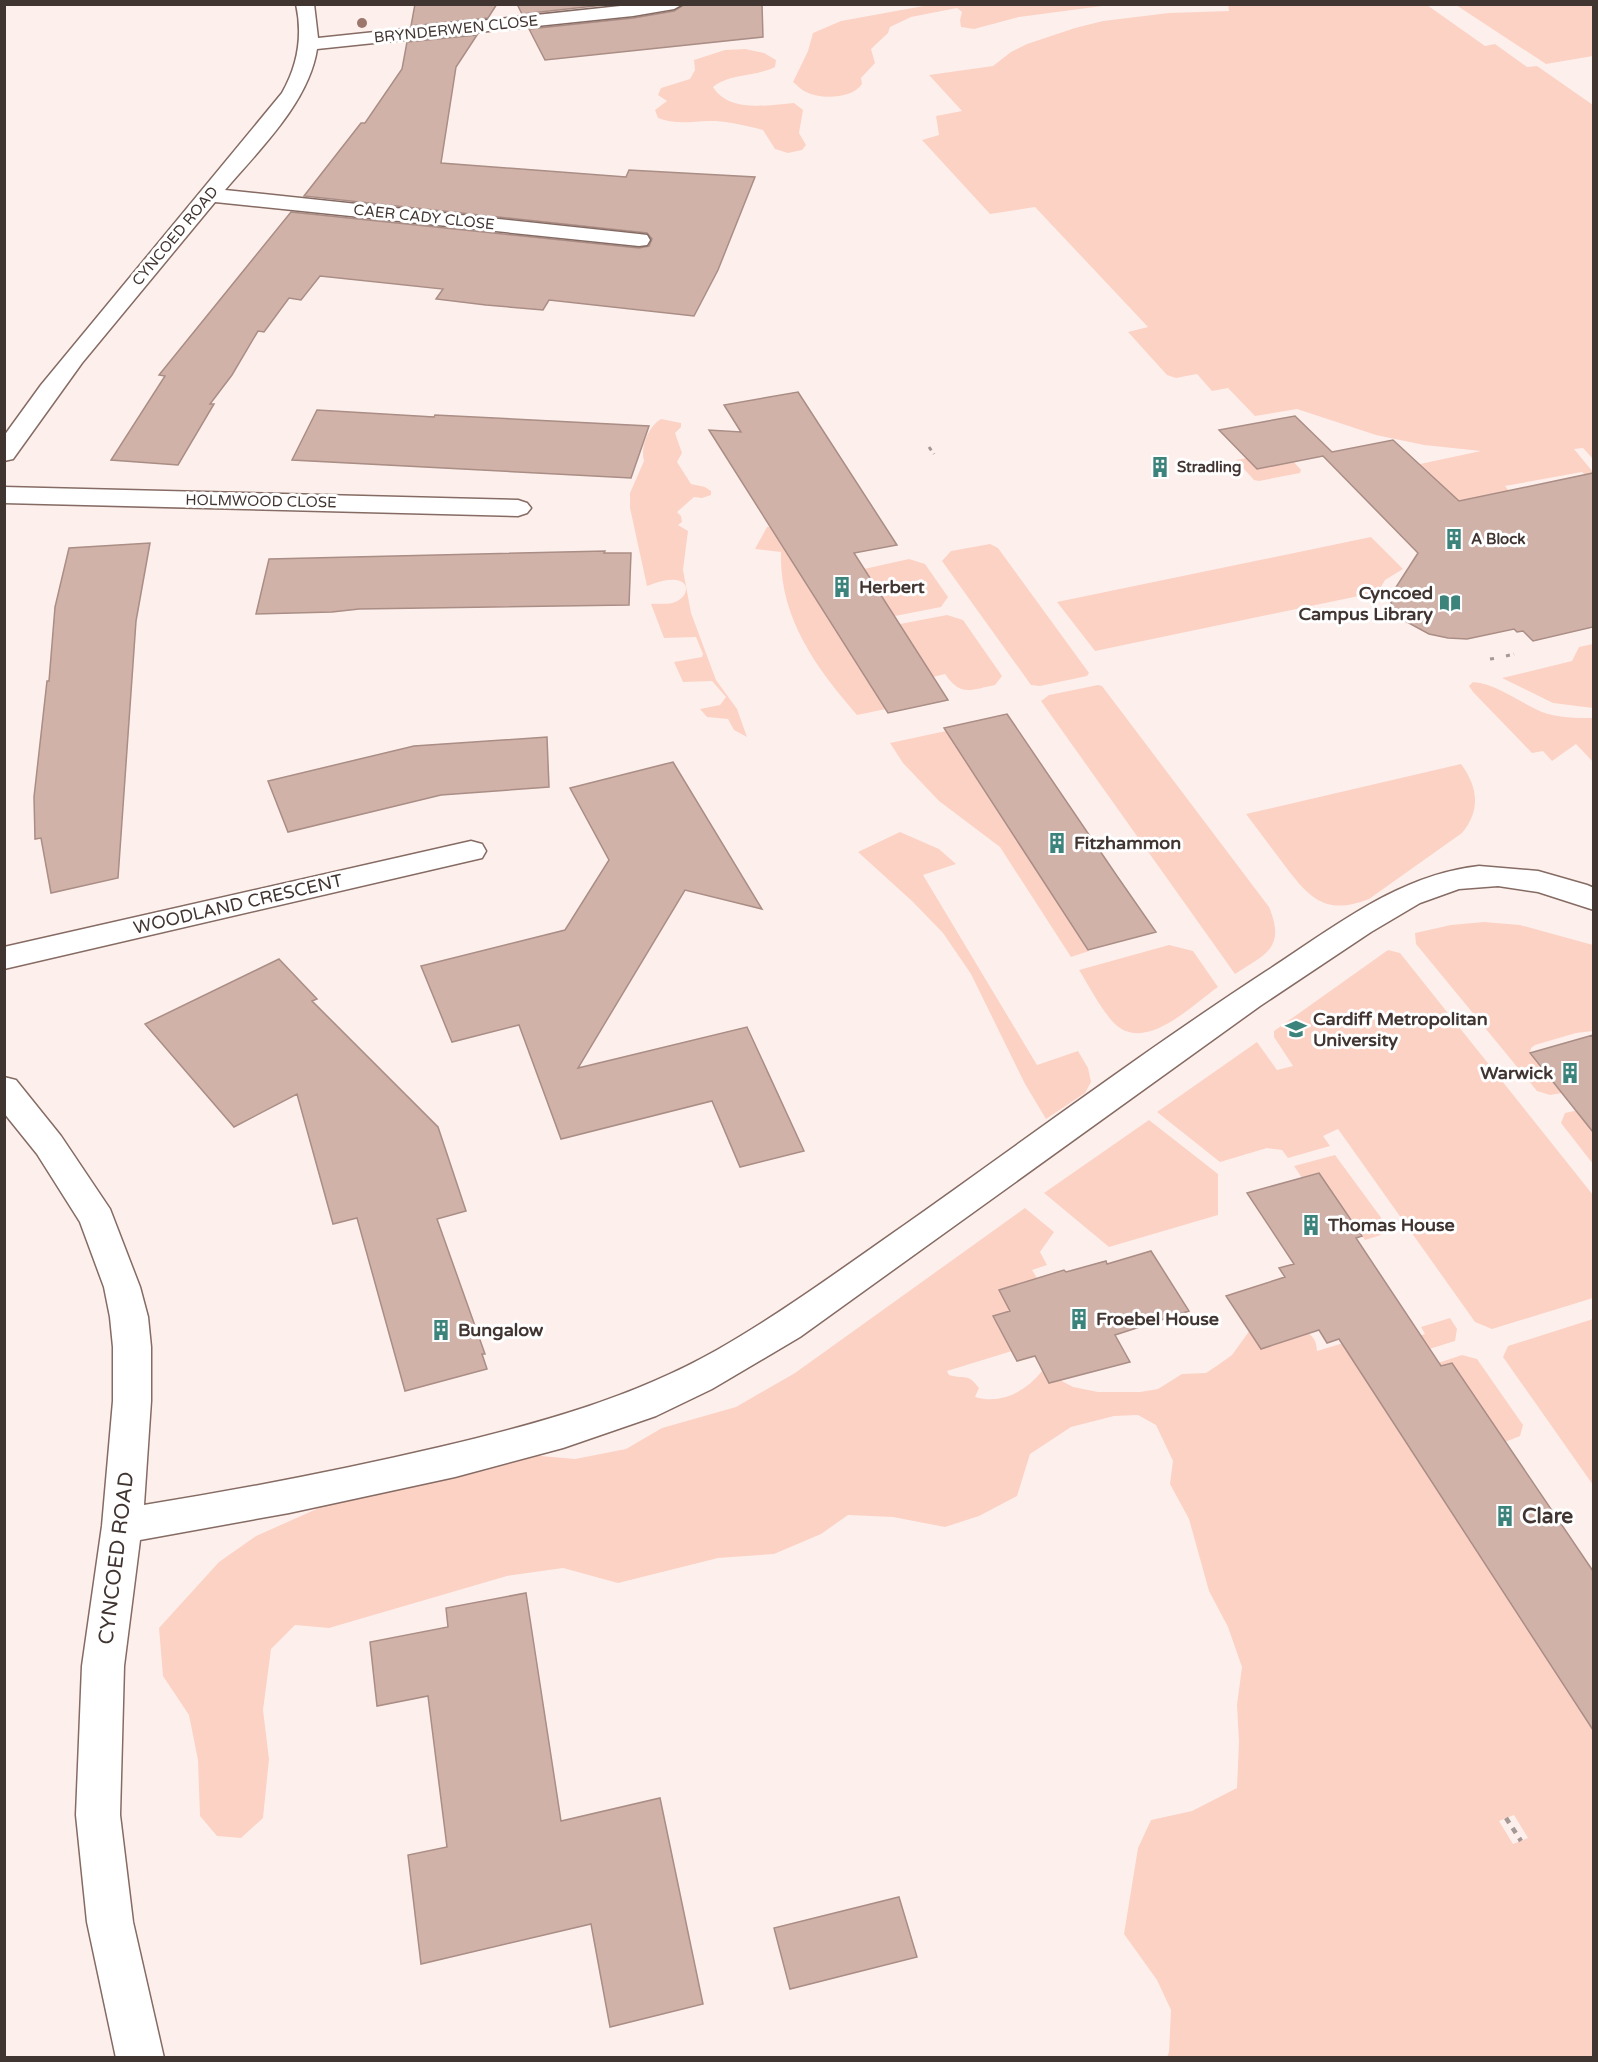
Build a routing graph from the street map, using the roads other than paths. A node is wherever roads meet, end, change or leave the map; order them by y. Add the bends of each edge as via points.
1 (305, 4) edge
2 (674, 4) edge
3 (310, 44) junction
4 (210, 195) junction
5 (639, 240) dead end
6 (4, 454) edge
7 (4, 495) edge
8 (518, 508) dead end
9 (471, 850) dead end
10 (1593, 900) edge
11 (4, 958) edge
12 (4, 1089) edge
13 (122, 1526) junction
14 (140, 2058) edge

1 - 3 street, CYNCOED ROAD
2 - 3 street, BRYNDERWEN CLOSE
3 - 4 street, CYNCOED ROAD via 293,91
4 - 5 street, CAER CADY CLOSE
4 - 6 street, CYNCOED ROAD via 83,344
7 - 8 street, HOLMWOOD CLOSE
9 - 11 street, WOODLAND CRESCENT
10 - 13 street via 1558,887 1503,876 1473,876 1415,892 1323,948 1196,1034 827,1299 738,1358 662,1396 548,1437 404,1473
12 - 13 street, CYNCOED ROAD via 76,1184 97,1219 122,1287 132,1347
13 - 14 street, CYNCOED ROAD via 104,1666 98,1815 110,1922

